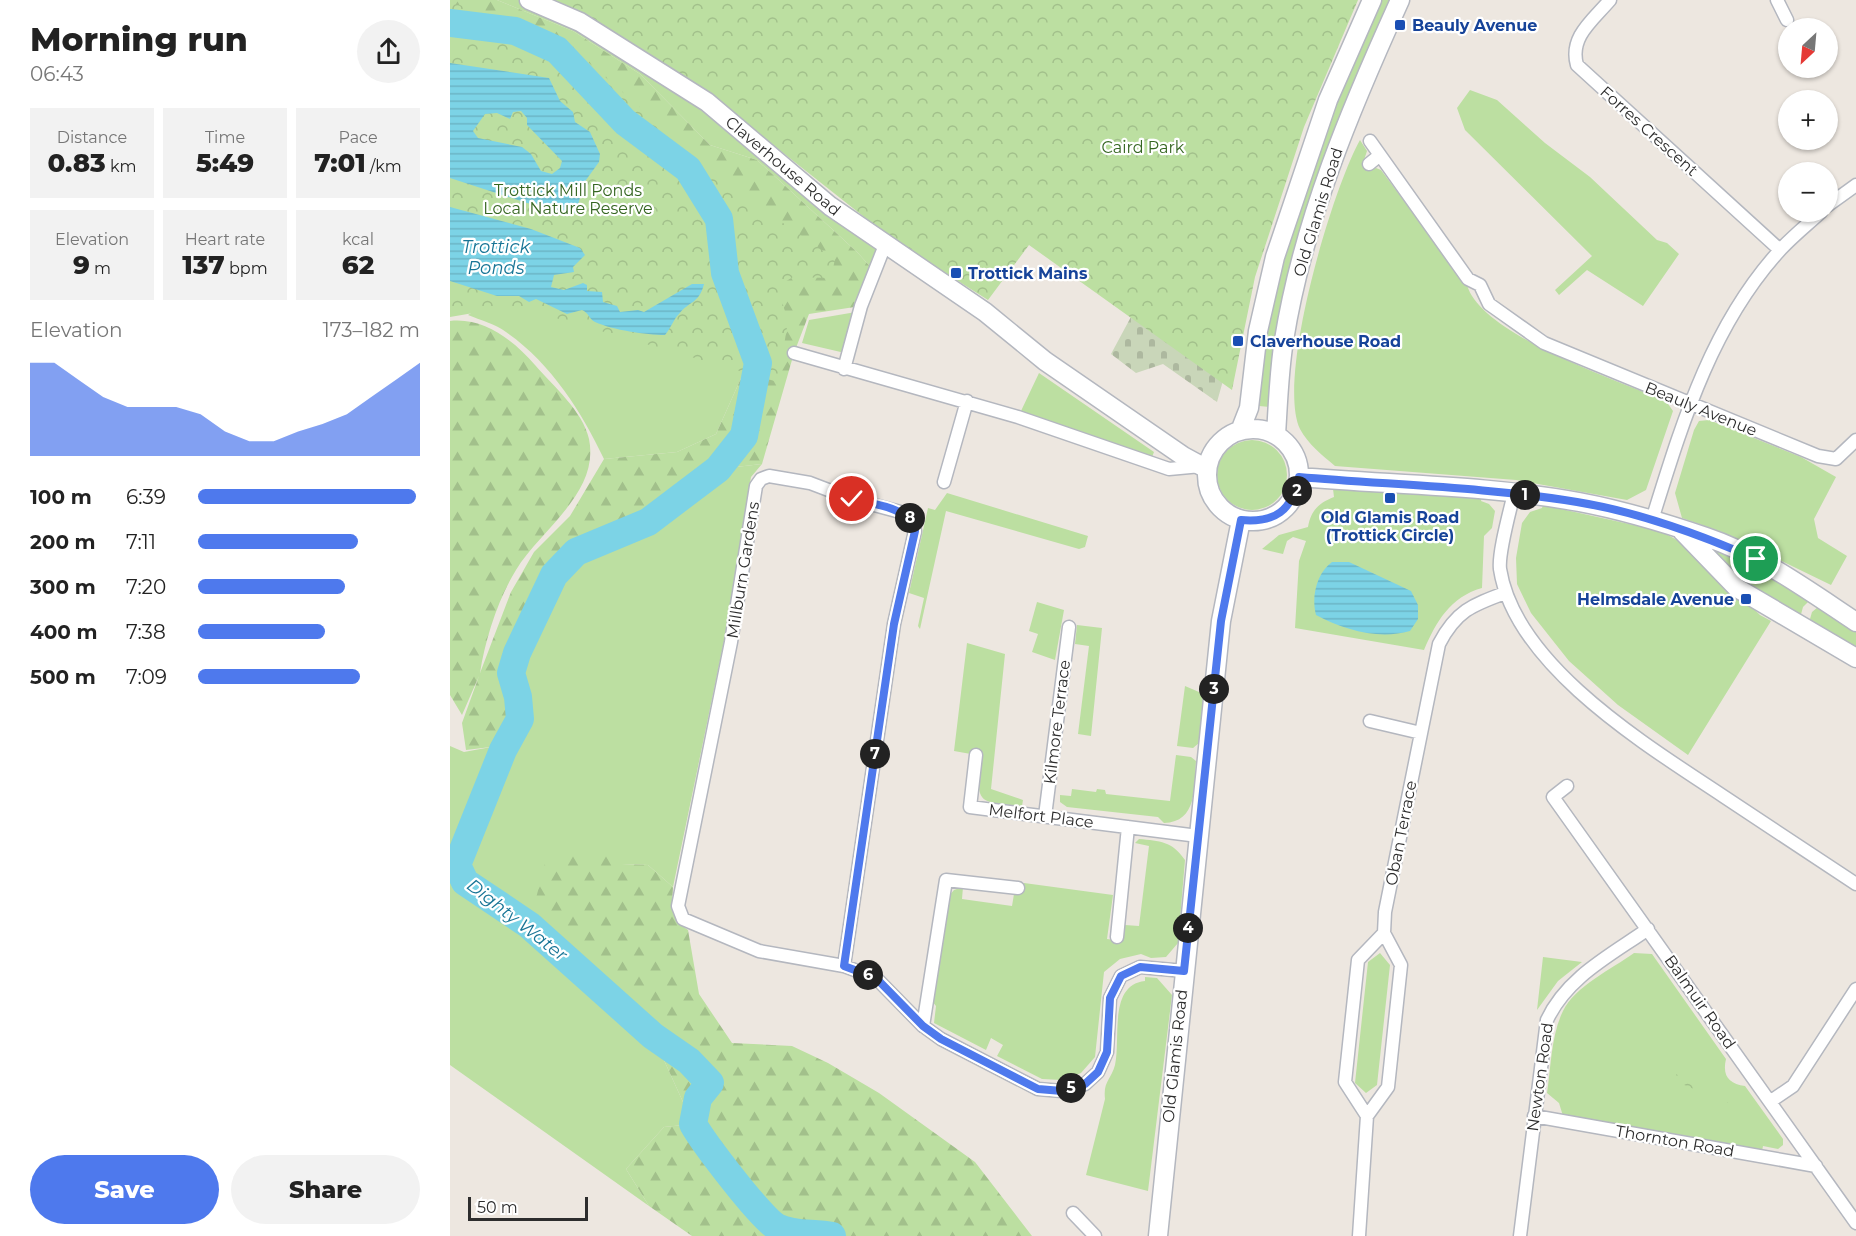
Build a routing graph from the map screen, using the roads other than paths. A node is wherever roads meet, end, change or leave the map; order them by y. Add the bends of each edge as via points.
1 (529, 0) edge
2 (1372, 0) edge
3 (1400, 0) edge
4 (1610, 0) edge
5 (1777, 0) edge
6 (1786, 18) edge
7 (1370, 141) dead end
8 (1380, 155) junction
9 (1369, 164) dead end
10 (1856, 185) edge
11 (1838, 198) edge
12 (1810, 222) edge
13 (885, 245) junction
14 (1780, 250) junction
15 (794, 353) dead end
16 (844, 369) junction
17 (967, 401) junction
18 (1689, 404) junction
19 (1240, 431) junction
20 (1276, 435) junction
21 (1856, 440) edge
22 (1204, 467) junction
23 (1299, 477) junction
24 (944, 482) dead end
25 (1514, 493) junction
26 (1241, 520) junction
27 (1652, 520) junction
28 (1682, 531) junction
29 (1505, 593) junction
30 (1821, 598) junction
31 (1856, 622) edge
32 (1806, 626) junction
33 (1069, 627) dead end
34 (1856, 658) edge
35 (1370, 722) dead end
36 (1421, 733) junction
37 (976, 755) dead end
38 (1568, 786) dead end
39 (1045, 816) junction
40 (1128, 827) junction
41 (1198, 836) junction
42 (1856, 884) edge
43 (1018, 888) dead end
44 (1648, 929) junction
45 (1384, 933) junction
46 (1117, 938) dead end
47 (844, 966) junction
48 (1184, 971) junction
49 (1856, 989) edge
50 (923, 1026) junction
51 (1771, 1101) junction
52 (1367, 1116) junction
53 (1534, 1116) junction
54 (1816, 1166) junction
55 (1073, 1213) dead end
56 (1856, 1222) edge
57 (1095, 1236) edge
58 (1158, 1236) edge
59 (1359, 1236) edge
60 (1520, 1236) edge

1 - 13 street, Claverhouse Road via 580,22 706,102 830,206
2 - 19 street, Old Glamis Road via 1328,100 1275,257 1258,331 1249,408
3 - 20 street, Old Glamis Road via 1351,110 1301,264 1284,340
4 - 14 street, Forres Crescent via 1577,37 1573,52 1577,65
5 - 6 street
7 - 8 street, Beauly Avenue
8 - 9 street
8 - 18 street, Beauly Avenue via 1468,279 1480,285 1489,304 1505,318 1544,343
10 - 11 street
12 - 14 street
13 - 16 street via 861,306
13 - 22 street, Claverhouse Road via 985,312 1045,361
14 - 18 street via 1711,352
15 - 16 street
16 - 17 street
17 - 22 street via 1168,469
17 - 24 street
18 - 21 street, Beauly Avenue via 1818,456 1836,459
18 - 27 street
19 - 20 street via 1258,429
19 - 22 street via 1218,445
20 - 23 street via 1297,460
22 - 26 street via 1215,503 1226,514
23 - 25 street
23 - 26 street via 1296,493 1274,517 1259,522
25 - 27 street via 1580,502
25 - 29 street via 1499,566
26 - 41 street, Old Glamis Road via 1221,621
27 - 28 street
28 - 30 street via 1756,559
28 - 32 street via 1737,588
29 - 36 street, Oban Terrace via 1472,605 1447,628 1439,644
29 - 42 street via 1521,625 1588,700 1618,725
30 - 31 street
30 - 32 street via 1808,609
32 - 34 street
33 - 39 street, Kilmore Terrace
35 - 36 street
36 - 45 street, Oban Terrace
37 - 39 street, Melfort Place via 970,807
38 - 44 street, Balmuir Road via 1553,796
39 - 40 street, Melfort Place
40 - 41 street, Melfort Place
40 - 46 street
41 - 48 street, Old Glamis Road
43 - 50 street via 946,880
44 - 51 street, Balmuir Road
44 - 53 street, Newton Road via 1569,986 1555,1002 1547,1020
45 - 52 street via 1401,965 1388,1087
45 - 52 street via 1358,960 1345,1082
47 - 47 street, Millburn Gardens via 759,951 682,919 678,906 731,642 756,486 760,479 769,476 810,483 904,513 912,520 915,531 894,624
47 - 50 street, Millburn Gardens via 876,978
48 - 50 street, Millburn Gardens via 1140,967 1121,976 1110,998 1107,1052 1098,1072 1085,1084 1062,1091 1038,1089
48 - 58 street, Old Glamis Road
49 - 51 street via 1793,1086
51 - 54 street, Balmuir Road
52 - 59 street
53 - 54 street, Thornton Road
53 - 60 street, Newton Road
54 - 56 street, Balmuir Road
55 - 57 street

